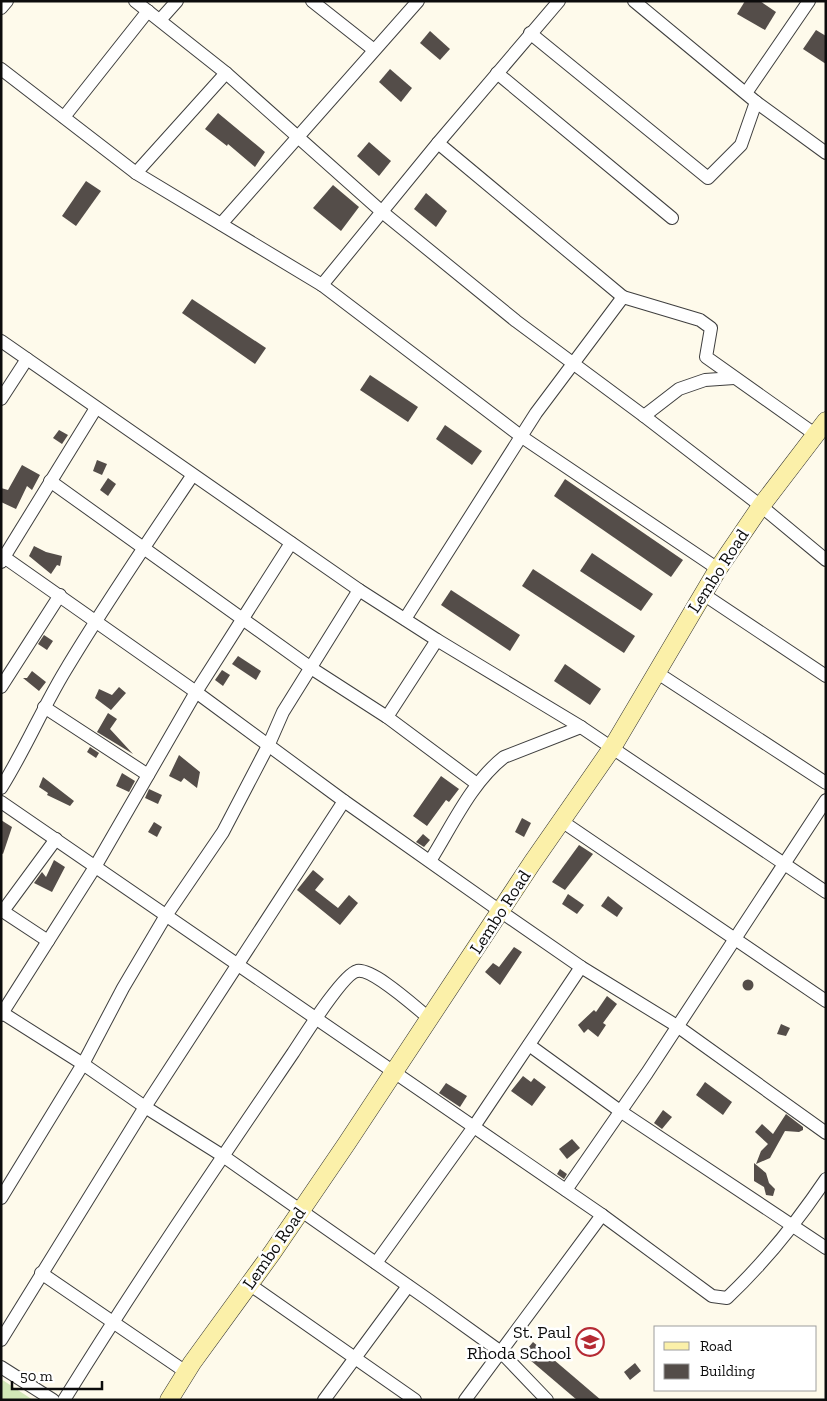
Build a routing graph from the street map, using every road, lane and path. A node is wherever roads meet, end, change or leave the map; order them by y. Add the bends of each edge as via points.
1 (7, 1) edge
2 (135, 1) edge
3 (177, 1) edge
4 (312, 1) edge
5 (418, 1) edge
6 (559, 1) edge
7 (634, 1) edge
8 (809, 1) edge
9 (1, 8) edge
10 (148, 11) junction
11 (160, 20) junction
12 (530, 33) junction
13 (374, 50) junction
14 (1, 68) edge
15 (226, 73) junction
16 (497, 73) junction
17 (746, 93) junction
18 (756, 102) junction
19 (64, 117) junction
20 (299, 137) junction
21 (438, 143) junction
22 (826, 153) edge
23 (136, 173) junction
24 (381, 211) junction
25 (672, 218) dead end
26 (221, 224) junction
27 (322, 285) junction
28 (623, 297) junction
29 (1, 341) edge
30 (27, 359) junction
31 (574, 364) junction
32 (734, 378) junction
33 (1, 399) edge
34 (96, 408) junction
35 (644, 416) junction
36 (822, 429) edge
37 (522, 437) junction
38 (192, 476) junction
39 (50, 481) junction
40 (761, 506) junction
41 (291, 543) junction
42 (143, 548) junction
43 (2, 558) edge
44 (826, 560) edge
45 (718, 569) junction
46 (359, 590) junction
47 (703, 594) junction
48 (60, 595) junction
49 (405, 619) junction
50 (243, 620) junction
51 (97, 622) junction
52 (437, 640) junction
53 (311, 668) junction
54 (656, 672) junction
55 (826, 676) edge
56 (1, 687) edge
57 (196, 692) junction
58 (44, 707) junction
59 (387, 717) junction
60 (582, 727) junction
61 (269, 744) junction
62 (612, 748) junction
63 (148, 775) junction
64 (826, 783) edge
65 (478, 784) junction
66 (1, 788) edge
67 (826, 800) edge
68 (344, 801) junction
69 (1, 802) edge
70 (560, 820) junction
71 (56, 839) junction
72 (430, 861) junction
73 (783, 863) junction
74 (95, 868) junction
75 (826, 892) edge
76 (2, 910) edge
77 (500, 911) junction
78 (165, 917) junction
79 (48, 940) junction
80 (734, 941) junction
81 (237, 966) junction
82 (581, 968) junction
83 (826, 1002) edge
84 (2, 1013) edge
85 (429, 1018) junction
86 (315, 1020) junction
87 (677, 1026) junction
88 (529, 1045) junction
89 (83, 1064) junction
90 (393, 1073) junction
91 (144, 1107) junction
92 (620, 1111) junction
93 (473, 1128) junction
94 (826, 1133) edge
95 (223, 1156) junction
96 (826, 1179) edge
97 (566, 1190) junction
98 (1, 1198) edge
99 (300, 1210) junction
100 (602, 1215) junction
101 (795, 1226) junction
102 (826, 1248) edge
103 (376, 1263) junction
104 (41, 1273) junction
105 (249, 1284) junction
106 (408, 1286) junction
107 (113, 1322) junction
108 (1, 1340) edge
109 (501, 1352) junction
110 (355, 1359) junction
111 (1, 1366) edge
112 (186, 1372) junction
113 (53, 1400) edge
114 (64, 1400) edge
115 (169, 1400) edge
116 (324, 1400) edge
117 (415, 1400) edge
118 (465, 1400) edge
119 (546, 1400) edge

1 - 9 street
2 - 10 street
3 - 11 street
4 - 13 street
5 - 13 street
6 - 12 street
7 - 17 street
8 - 17 street
10 - 11 street
10 - 19 street
11 - 15 street
12 - 16 street
12 - 18 street via 708,178 741,145
13 - 20 street
14 - 19 street
15 - 20 street
15 - 23 street
16 - 21 street
16 - 25 street
17 - 18 street
18 - 22 street
19 - 23 street
20 - 24 street
20 - 26 street
21 - 24 street
21 - 28 street
23 - 26 street
24 - 27 street
24 - 31 street
26 - 27 street
27 - 37 street
28 - 31 street
28 - 32 street via 700,320 711,328 706,357
29 - 30 street
30 - 33 street
30 - 34 street
31 - 35 street
31 - 37 street via 536,413
32 - 35 street via 704,380 679,389
32 - 36 street
34 - 38 street
34 - 39 street
35 - 40 street
36 - 40 street, Lembo Road
37 - 45 street
37 - 49 street
38 - 41 street
38 - 42 street
39 - 42 street
39 - 43 street
40 - 44 street
40 - 45 street, Lembo Road
41 - 46 street
41 - 50 street
42 - 50 street
42 - 51 street
43 - 48 street
45 - 47 street, Lembo Road
46 - 49 street
46 - 53 street
47 - 54 street, Lembo Road
47 - 55 street
48 - 51 street
48 - 56 street
49 - 52 street
50 - 53 street
50 - 57 street
51 - 57 street
51 - 58 street
52 - 59 street
52 - 60 street
53 - 59 street
53 - 61 street via 283,712
54 - 62 street, Lembo Road
54 - 64 street
57 - 61 street
57 - 63 street
58 - 63 street
58 - 66 street via 22,755
59 - 65 street
60 - 62 street
60 - 65 street via 504,757
61 - 68 street
61 - 78 street via 223,832
62 - 70 street, Lembo Road
62 - 73 street
63 - 74 street
65 - 72 street
67 - 73 street
68 - 72 street
68 - 81 street
69 - 71 street
70 - 77 street, Lembo Road
70 - 80 street
71 - 74 street
71 - 76 street
72 - 77 street
73 - 75 street
73 - 80 street
74 - 78 street
74 - 79 street
76 - 79 street
77 - 82 street
77 - 85 street, Lembo Road
78 - 81 street
78 - 89 street
79 - 84 street
80 - 83 street
80 - 87 street
81 - 86 street
81 - 91 street
82 - 87 street
82 - 88 street
84 - 89 street
85 - 86 street via 375,976 356,971 348,976
85 - 90 street, Lembo Road
86 - 90 street
86 - 95 street
87 - 92 street
87 - 94 street
88 - 92 street
88 - 93 street
89 - 91 street
89 - 98 street
90 - 93 street
90 - 99 street, Lembo Road
91 - 95 street
91 - 104 street
92 - 97 street
92 - 101 street
93 - 97 street
93 - 103 street
95 - 99 street
95 - 107 street
96 - 101 street
97 - 100 street
99 - 103 street
99 - 105 street, Lembo Road
100 - 101 street via 712,1296 727,1298
100 - 109 street
101 - 102 street
103 - 106 street
104 - 107 street
104 - 108 street
105 - 110 street
105 - 112 street, Lembo Road
106 - 109 street
106 - 110 street
107 - 112 street
107 - 114 street
109 - 118 street
109 - 119 street
110 - 116 street
110 - 117 street
111 - 113 street
112 - 115 street, Lembo Road

